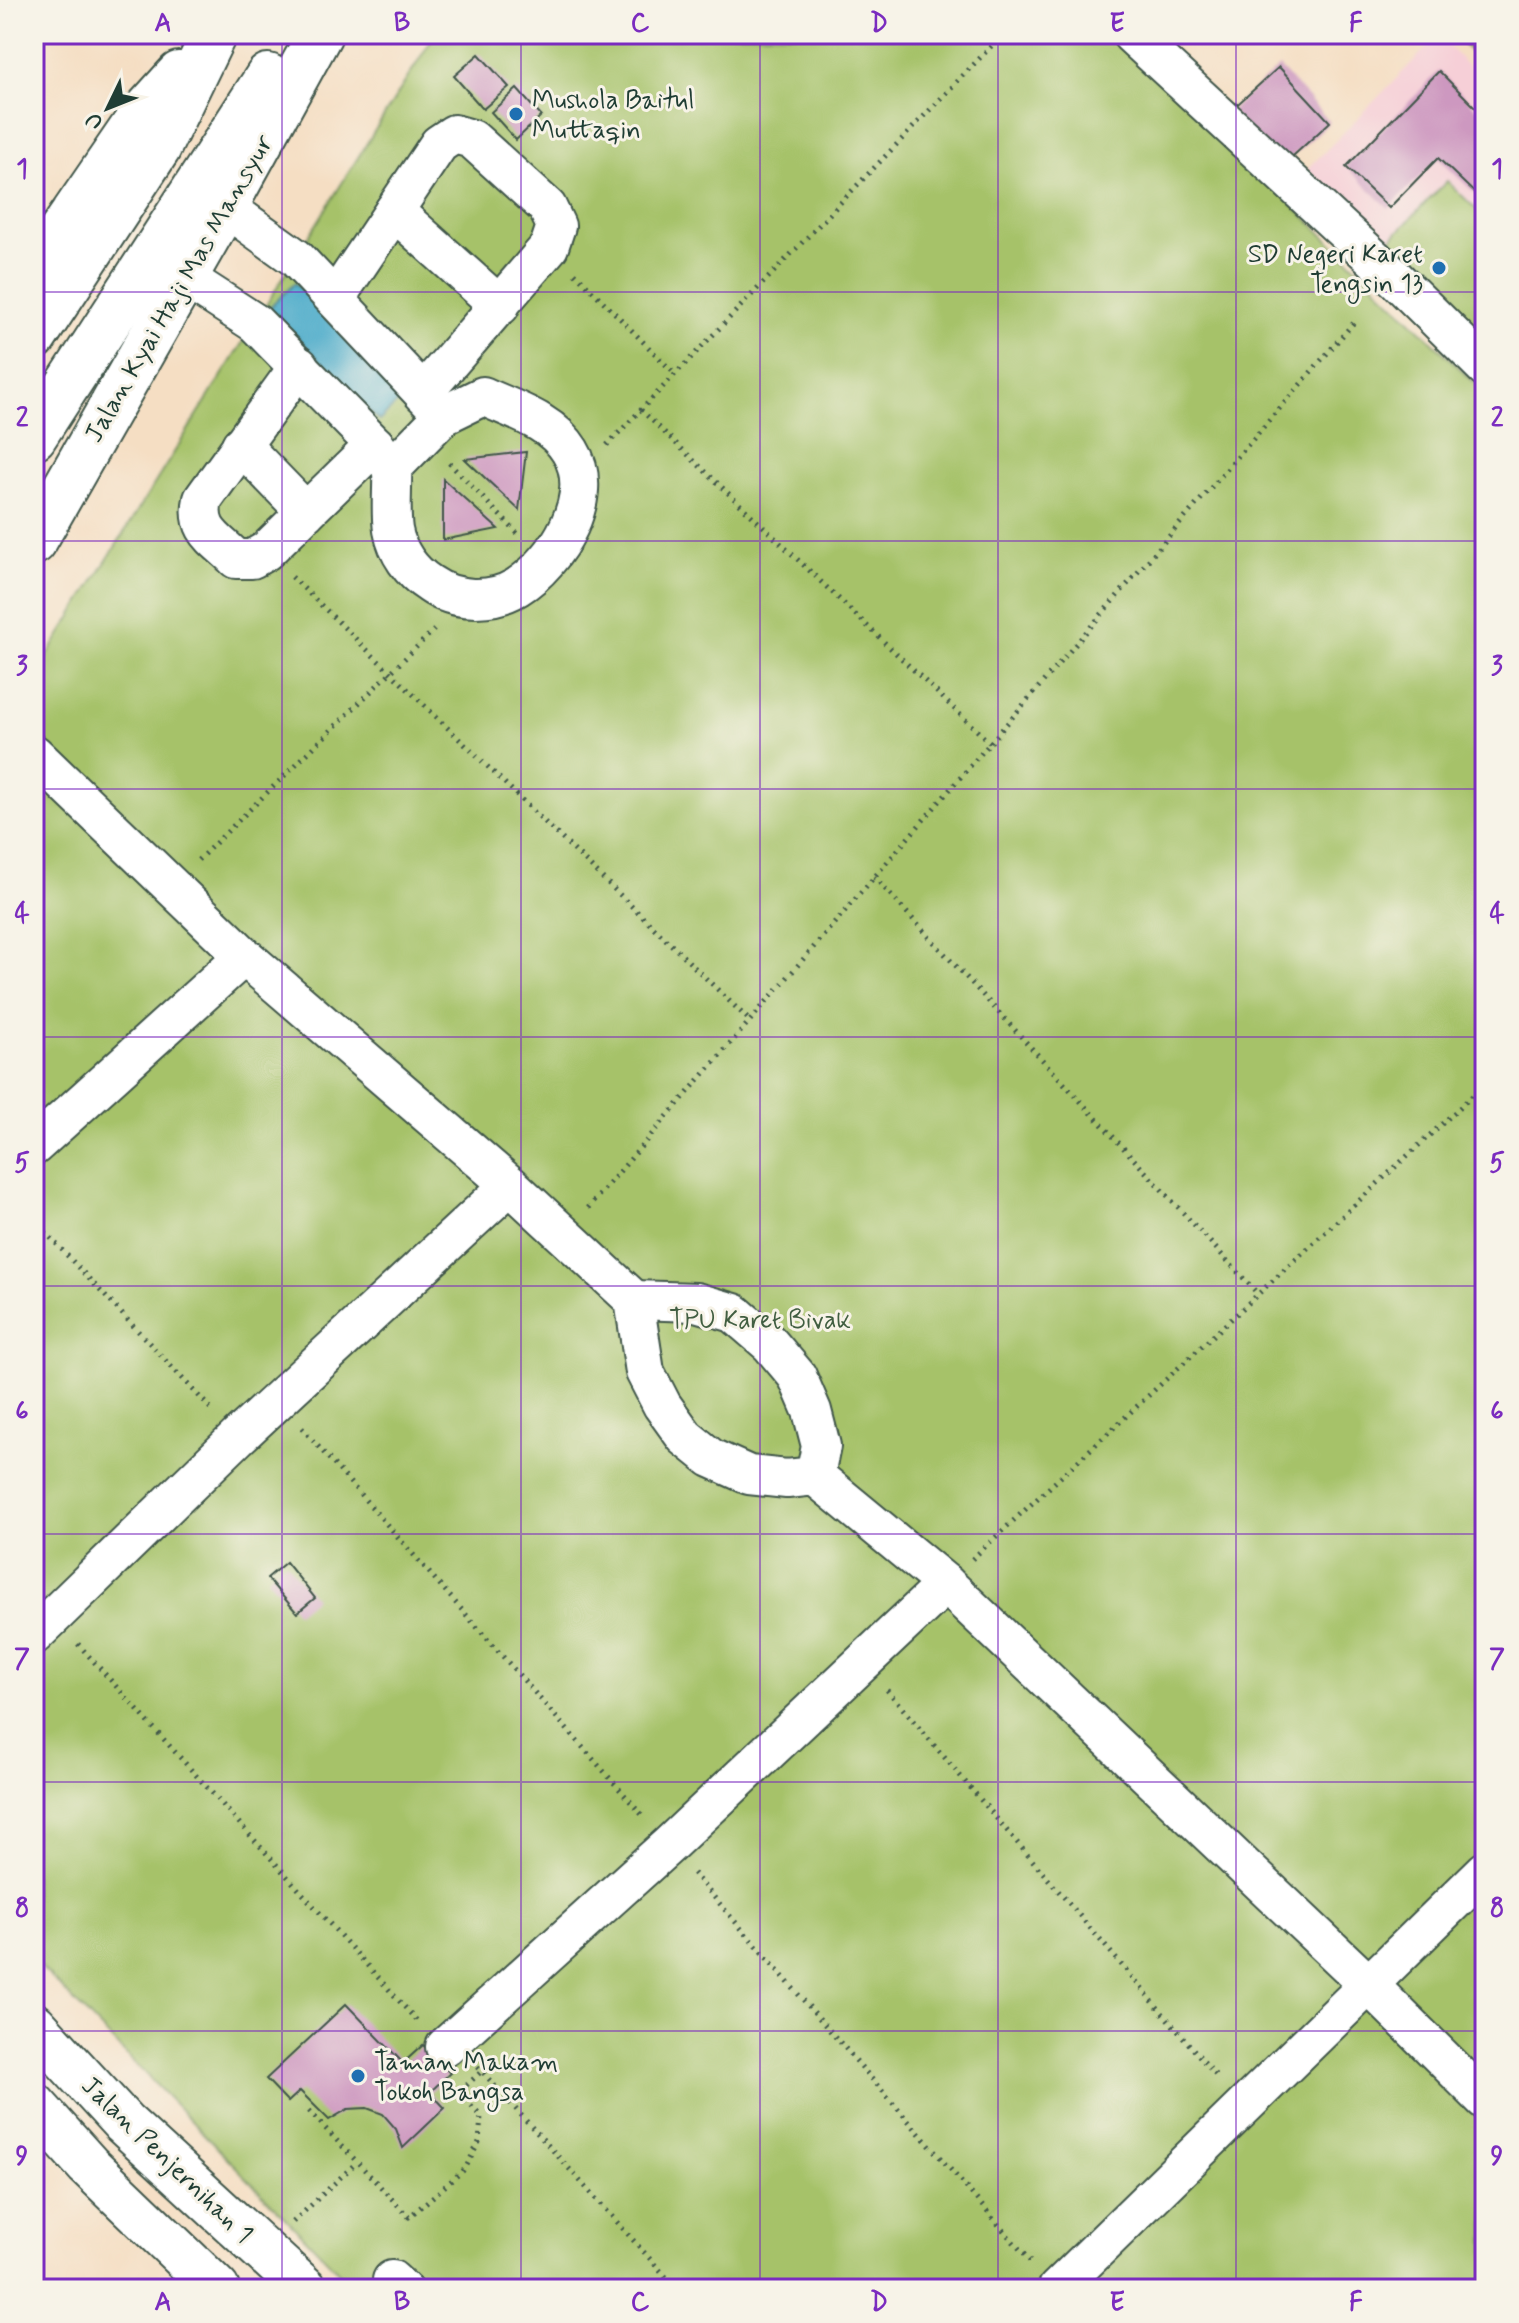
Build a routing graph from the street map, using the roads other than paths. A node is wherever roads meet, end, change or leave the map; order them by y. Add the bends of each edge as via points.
1 (295, 34) edge
2 (320, 34) edge
3 (1131, 34) edge
4 (213, 36) edge
5 (225, 207) junction
6 (394, 211) junction
7 (34, 271) edge
8 (184, 277) junction
9 (335, 299) junction
10 (500, 306) junction
11 (34, 338) edge
12 (299, 366) junction
13 (1485, 367) edge
14 (430, 415) junction
15 (34, 437) edge
16 (241, 445) junction
17 (383, 456) junction
18 (306, 512) junction
19 (34, 542) edge
20 (34, 754) edge
21 (244, 956) junction
22 (34, 1146) edge
23 (510, 1185) junction
24 (634, 1300) junction
25 (815, 1476) junction
26 (946, 1584) junction
27 (44, 1626) edge
28 (1485, 1871) edge
29 (1369, 1985) junction
30 (34, 2025) edge
31 (445, 2047) road end
32 (1485, 2100) edge
33 (34, 2105) edge
34 (275, 2266) edge
35 (206, 2279) edge
36 (1057, 2289) edge

1 - 15 main road, Jalan Kyai Haji Mas Mansyur
2 - 5 main road, Jalan Kyai Haji Mas Mansyur
3 - 13 street
4 - 7 main road via 139,118
4 - 11 main road via 158,149
5 - 8 main road, Jalan Kyai Haji Mas Mansyur
5 - 9 street via 296,258
6 - 9 street
6 - 10 street
6 - 10 street via 439,144 454,134 472,139 547,207 556,226 549,247
8 - 12 street via 255,323
8 - 19 main road, Jalan Kyai Haji Mas Mansyur
9 - 14 street
10 - 14 street
12 - 16 street
12 - 17 street
14 - 17 street
14 - 17 street via 483,396 550,427 570,450 580,473 575,515 544,562 517,587 492,597 466,598 440,591 418,576 402,555 393,529
16 - 18 street
16 - 18 street via 203,499 203,526 236,559 252,559
17 - 18 street
20 - 21 street
21 - 22 street
21 - 23 street
23 - 24 street
23 - 27 street
24 - 25 street via 645,1372 685,1437 711,1458 749,1475
24 - 25 street via 696,1302 734,1313 770,1344 797,1376 812,1411 821,1446
25 - 26 street
26 - 29 street
26 - 31 street
28 - 29 street
29 - 32 street
29 - 36 street
30 - 34 main road, Jalan Penjernihan 1 via 124,2123
33 - 35 main road
34 - 35 main road

